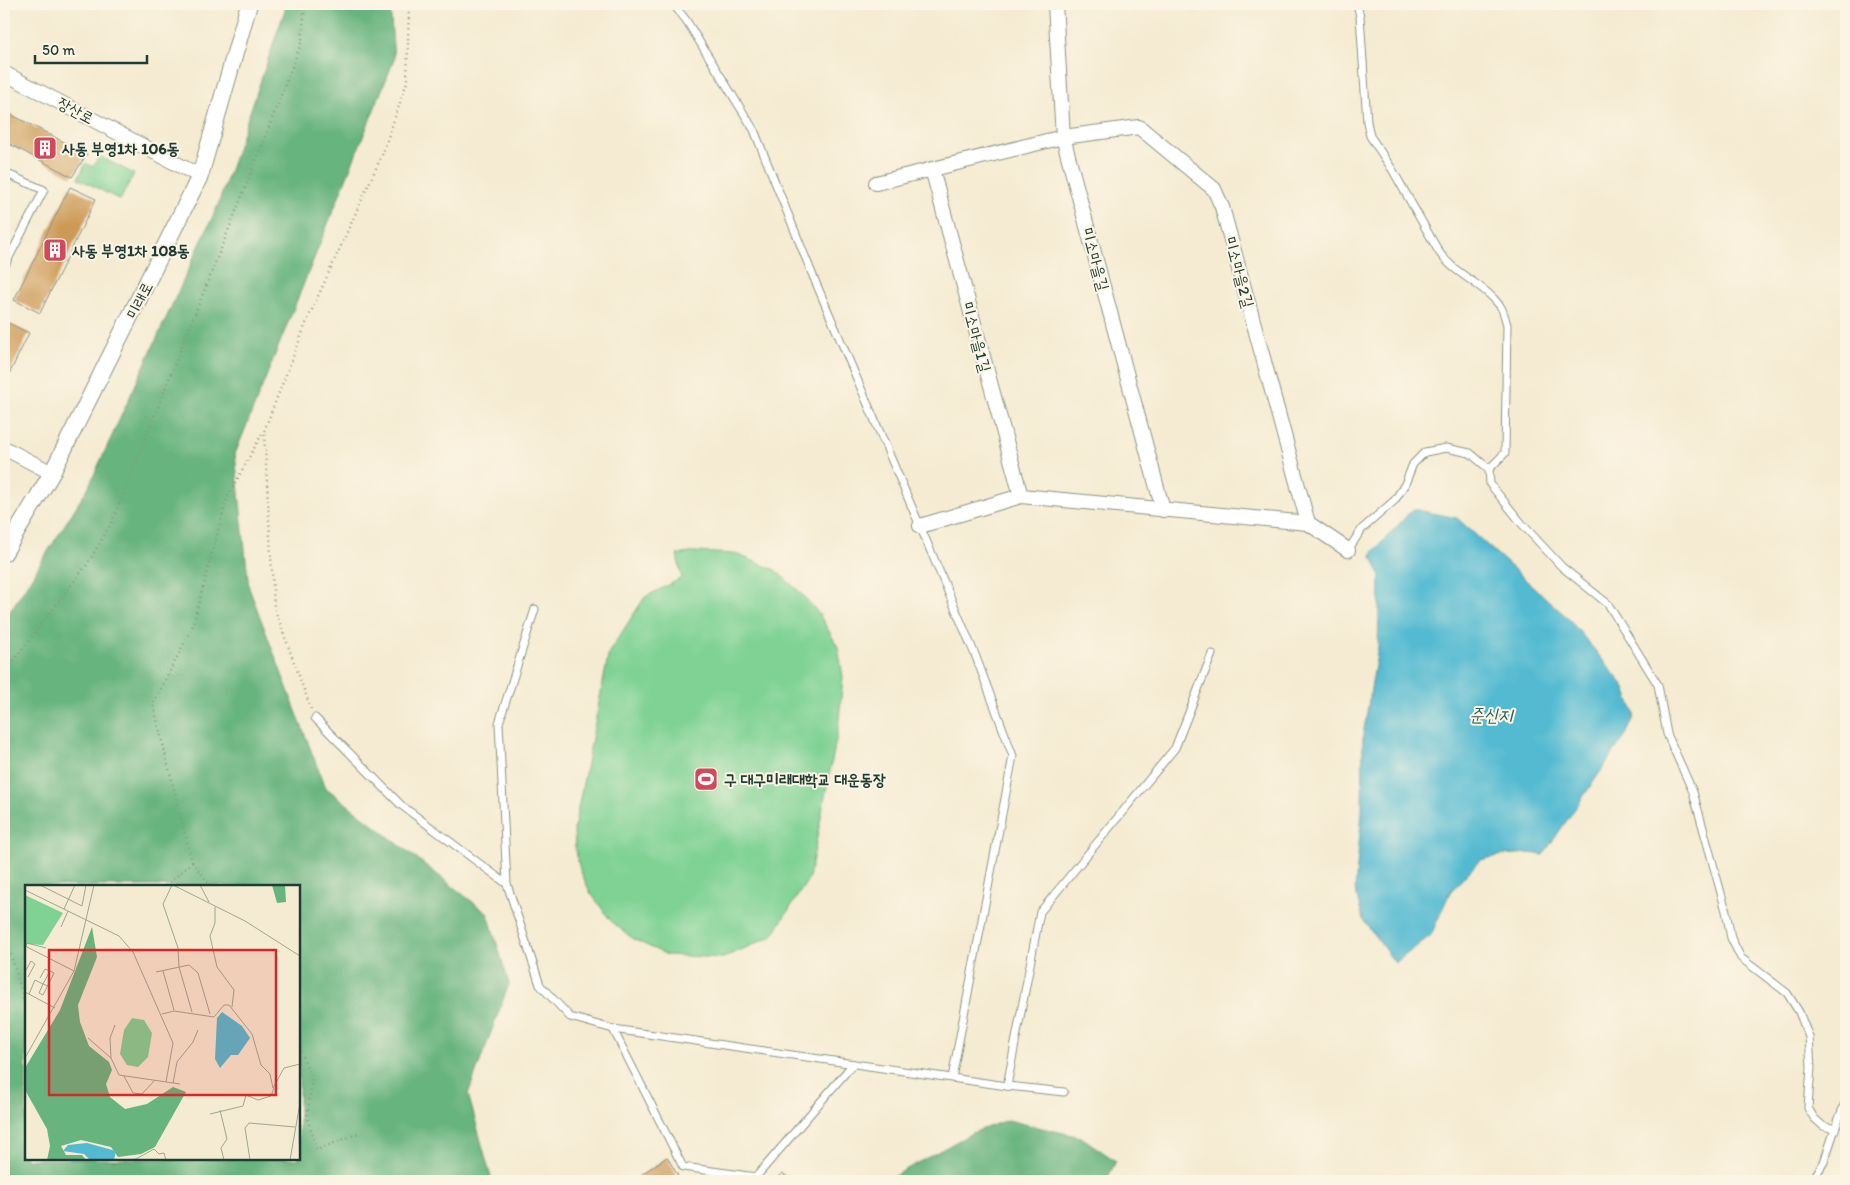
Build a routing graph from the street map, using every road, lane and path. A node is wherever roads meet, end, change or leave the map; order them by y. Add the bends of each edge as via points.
1 (249, 4) edge
2 (305, 4) edge
3 (410, 4) edge
4 (673, 4) edge
5 (1055, 4) edge
6 (1357, 4) edge
7 (4, 72) edge
8 (1063, 137) junction
9 (932, 169) junction
10 (5, 176) edge
11 (200, 176) junction
12 (876, 183) dead end
13 (4, 267) edge
14 (264, 431) junction
15 (4, 448) edge
16 (1489, 469) junction
17 (52, 473) junction
18 (1021, 496) junction
19 (1163, 510) junction
20 (1308, 523) junction
21 (920, 526) junction
22 (1348, 550) joint
23 (4, 553) edge
24 (535, 609) dead end
25 (1212, 654) dead end
26 (4, 673) edge
27 (315, 718) joint
28 (192, 862) junction
29 (507, 884) junction
30 (167, 885) edge
31 (210, 885) edge
32 (4, 930) edge
33 (25, 1004) edge
34 (613, 1029) junction
35 (300, 1049) edge
36 (853, 1064) junction
37 (952, 1078) junction
38 (1006, 1086) junction
39 (1064, 1092) dead end
40 (1846, 1100) edge
41 (1836, 1129) junction
42 (361, 1132) dead end
43 (1606, 1181) edge
44 (1610, 1181) edge
45 (1812, 1181) edge

1 - 11 street, 미래로
2 - 26 path via 302,41 111,524 88,563
3 - 14 path via 407,82 382,156 307,321
4 - 21 lane via 754,130
5 - 8 street, 미소마을길
6 - 16 lane via 1370,136 1447,264 1501,307 1507,325 1505,453
7 - 11 street, 장산로
8 - 9 street
8 - 19 street, 미소마을길
8 - 20 street, 미소마을2길 via 1139,127 1214,189 1222,207
9 - 12 street
9 - 18 street, 미소마을1길
10 - 13 lane via 44,190
11 - 17 street, 미래로
14 - 27 path via 274,607
14 - 28 path via 227,498 192,628 153,704
15 - 17 street
16 - 22 lane via 1470,453 1446,448 1425,452 1413,464 1395,500 1362,529
16 - 41 lane via 1490,484 1523,525 1562,567 1608,604 1658,685 1667,734 1693,792 1731,938 1741,958 1787,993 1799,1012 1809,1038 1808,1108 1823,1126
17 - 23 street, 미래로
18 - 19 street
18 - 21 street
19 - 20 street
20 - 22 street
21 - 37 lane via 1014,756
24 - 29 lane via 499,723
25 - 38 lane via 1174,748 1040,912
27 - 29 lane via 401,805
28 - 30 path
28 - 31 path
29 - 34 lane via 540,984 570,1017
32 - 33 path
34 - 36 lane
34 - 36 lane via 683,1167 756,1177
35 - 42 path via 312,1079 307,1117 318,1150
36 - 37 lane
37 - 38 lane
38 - 39 lane
40 - 41 lane
41 - 45 lane via 1824,1162
43 - 44 lane

